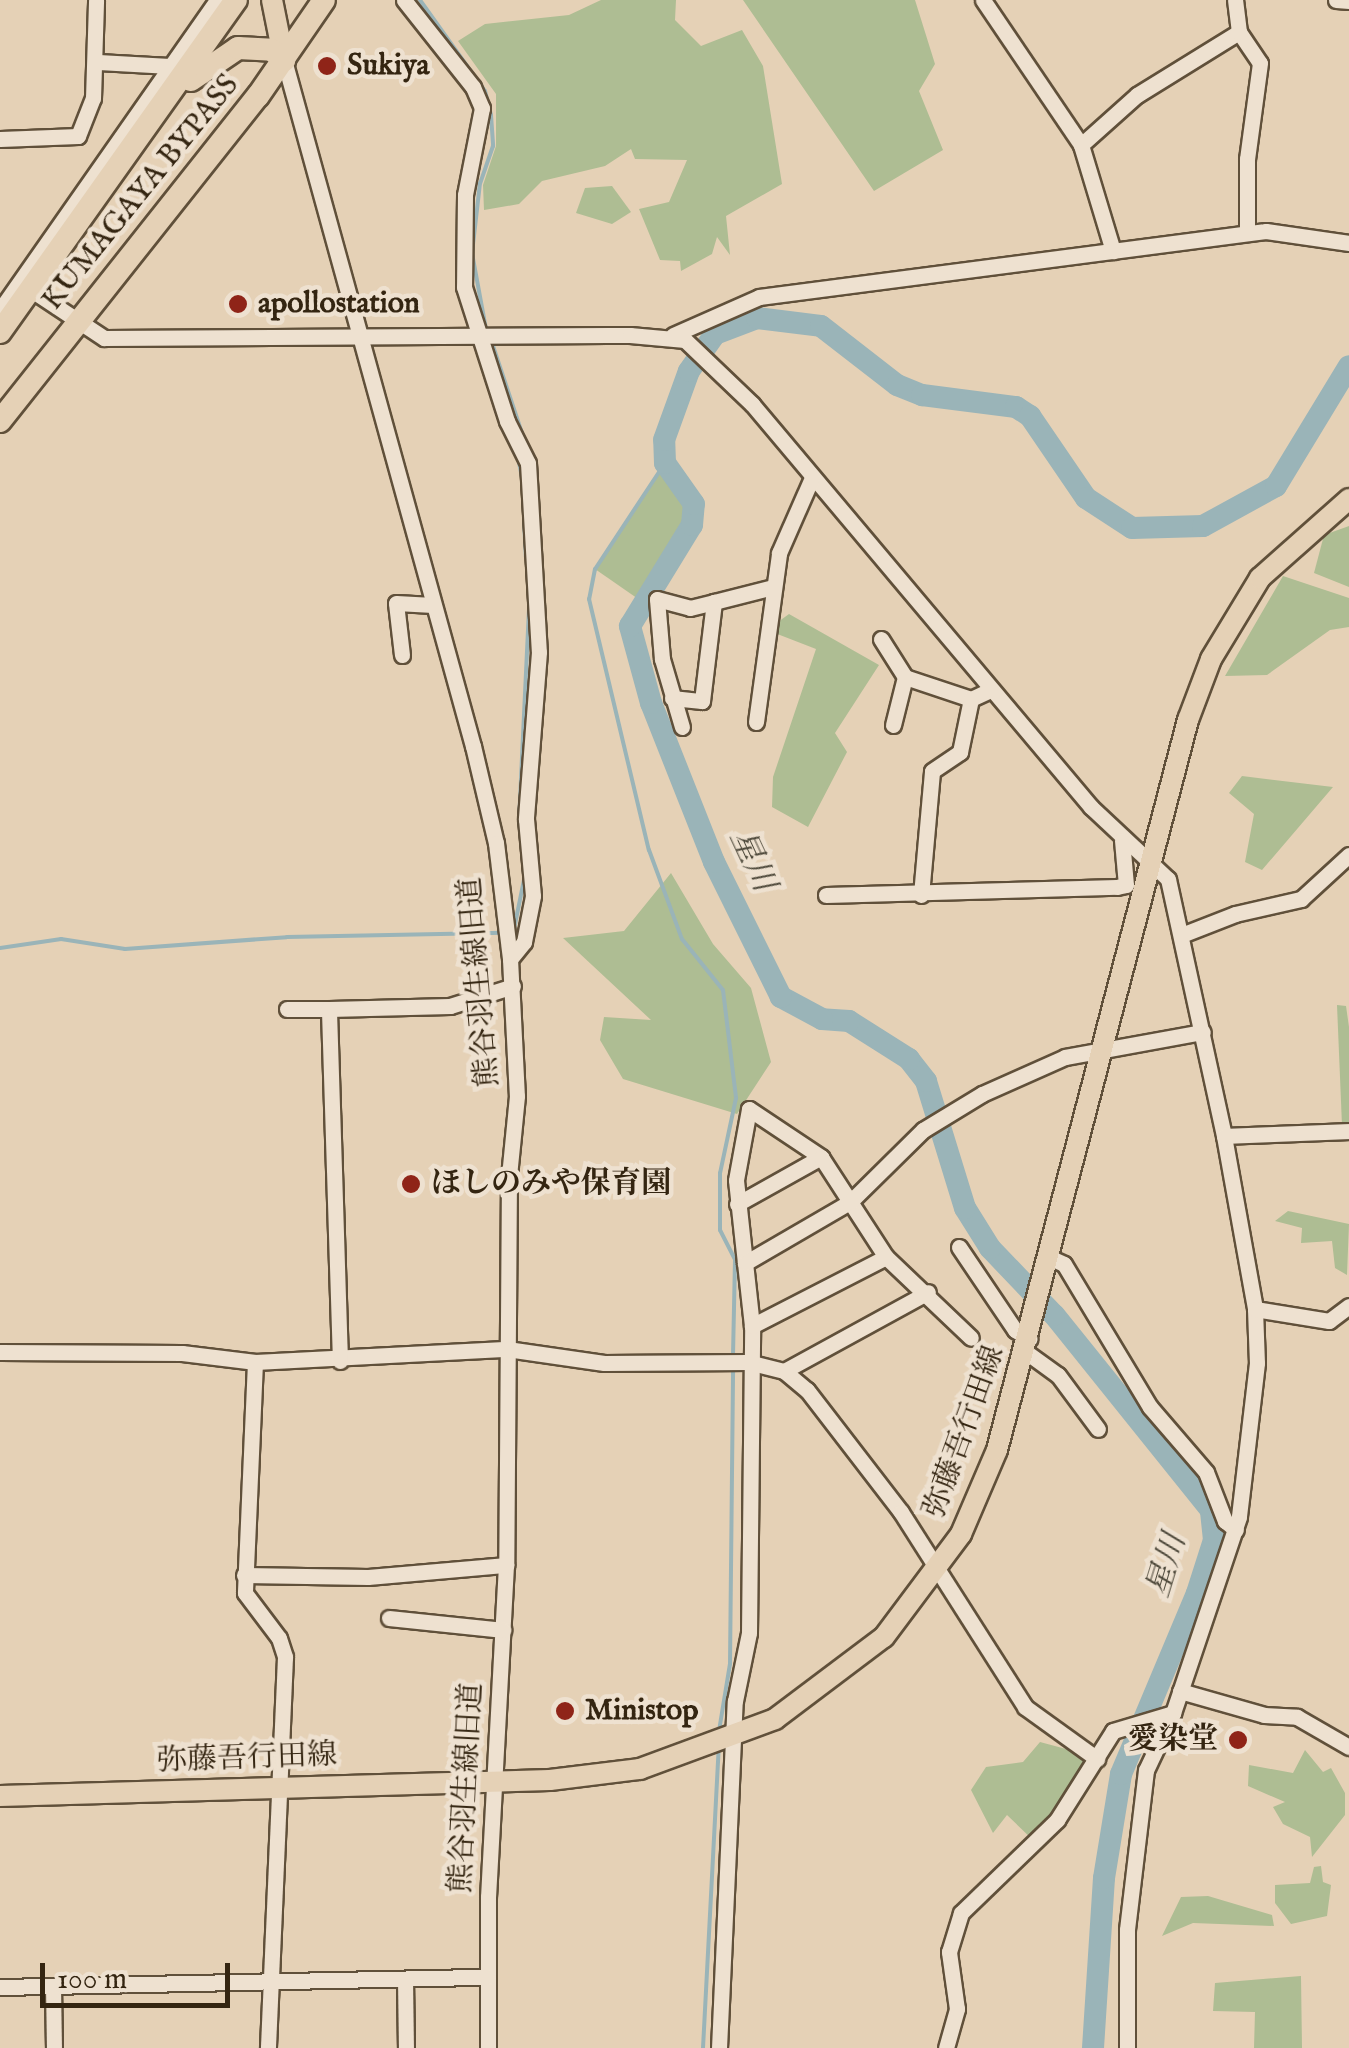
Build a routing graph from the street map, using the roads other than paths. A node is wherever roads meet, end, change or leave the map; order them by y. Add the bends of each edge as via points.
1 (96, 0) edge
2 (217, 0) edge
3 (236, 0) edge
4 (272, 0) edge
5 (324, 0) edge
6 (404, 0) edge
7 (983, 0) edge
8 (1236, 0) edge
9 (1336, 0) edge
10 (1349, 1) edge
11 (1240, 32) junction
12 (284, 60) junction
13 (96, 62) junction
14 (171, 66) junction
15 (144, 130) junction
16 (0, 139) edge
17 (1081, 145) junction
18 (1248, 234) junction
19 (1349, 243) edge
20 (1112, 251) junction
21 (30, 289) junction
22 (0, 310) edge
23 (77, 322) junction
24 (0, 332) edge
25 (679, 338) junction
26 (360, 340) junction
27 (482, 340) junction
28 (0, 421) edge
29 (812, 478) junction
30 (1349, 499) edge
31 (773, 587) junction
32 (714, 602) junction
33 (434, 605) junction
34 (881, 639) dead end
35 (402, 656) dead end
36 (905, 677) junction
37 (990, 690) junction
38 (672, 698) junction
39 (971, 699) junction
40 (756, 722) dead end
41 (892, 725) dead end
42 (682, 727) dead end
43 (1122, 840) junction
44 (1349, 854) edge
45 (1152, 864) junction
46 (922, 895) junction
47 (826, 896) dead end
48 (1184, 934) junction
49 (508, 942) junction
50 (512, 986) junction
51 (287, 1009) dead end
52 (329, 1010) junction
53 (1203, 1032) junction
54 (1104, 1047) junction
55 (1349, 1131) edge
56 (1224, 1136) junction
57 (821, 1157) junction
58 (850, 1202) junction
59 (738, 1204) junction
60 (960, 1247) dead end
61 (886, 1256) junction
62 (1050, 1262) junction
63 (745, 1264) junction
64 (928, 1292) junction
65 (1255, 1310) junction
66 (1348, 1310) edge
67 (752, 1326) junction
68 (971, 1338) dead end
69 (1030, 1340) junction
70 (507, 1349) junction
71 (0, 1352) edge
72 (340, 1360) junction
73 (255, 1362) junction
74 (748, 1362) junction
75 (784, 1371) junction
76 (1098, 1429) dead end
77 (1236, 1530) junction
78 (506, 1566) junction
79 (938, 1572) junction
80 (244, 1575) junction
81 (388, 1618) dead end
82 (504, 1630) junction
83 (1180, 1691) junction
84 (1173, 1713) junction
85 (732, 1740) junction
86 (1349, 1747) edge
87 (1097, 1758) junction
88 (493, 1782) junction
89 (278, 1788) junction
90 (0, 1796) edge
91 (488, 1977) junction
92 (405, 1978) junction
93 (272, 1981) junction
94 (53, 1986) junction
95 (0, 1987) edge
96 (54, 2048) edge
97 (268, 2048) edge
98 (406, 2048) edge
99 (488, 2048) edge
100 (719, 2048) edge
101 (946, 2048) edge
102 (1126, 2048) edge

1 - 13 street
2 - 14 street
3 - 15 highway, KUMAGAYA BYPASS
4 - 12 main road
5 - 12 highway, KUMAGAYA BYPASS
6 - 27 street via 482,108 462,247 464,287
7 - 17 street
8 - 11 street
9 - 10 street
11 - 17 street via 1136,94
11 - 18 street via 1260,63 1246,159
12 - 15 highway via 259,47 227,51
12 - 23 highway, KUMAGAYA BYPASS
12 - 26 street, 熊谷羽生線旧道
13 - 14 street
13 - 16 street via 93,98 78,136
14 - 22 street
15 - 21 highway, KUMAGAYA BYPASS
17 - 20 street
18 - 19 street
18 - 20 street
20 - 25 street via 759,297
21 - 23 street
21 - 24 highway, KUMAGAYA BYPASS
23 - 26 street via 104,338
23 - 28 highway, KUMAGAYA BYPASS
25 - 27 street
25 - 29 street via 708,358
26 - 27 street
26 - 33 street, 熊谷羽生線旧道
27 - 49 street via 507,422 528,463 536,567 539,652 526,819 534,896 524,942
29 - 31 street via 779,554
29 - 37 street
30 - 45 main road, 弥藤吾行田線 via 1291,543 1230,622 1188,720
31 - 32 street
31 - 40 street
32 - 38 street via 702,701
32 - 38 street via 690,608 658,599
33 - 35 street via 396,602
33 - 49 street, 熊谷羽生線旧道 via 496,843
34 - 36 street
36 - 39 street
36 - 41 street
37 - 39 street
37 - 43 street
38 - 42 street
39 - 46 street via 960,752 932,771
43 - 45 street
43 - 46 street via 1126,885
44 - 48 street via 1301,899
45 - 48 street via 1168,879
45 - 54 main road, 弥藤吾行田線
46 - 47 street
48 - 53 street
49 - 50 street, 熊谷羽生線旧道
50 - 52 street via 450,1006
50 - 70 street, 熊谷羽生線旧道 via 518,1096
51 - 52 street
52 - 72 street
53 - 54 street
53 - 56 street
54 - 58 street via 1065,1057 923,1130
54 - 62 main road, 弥藤吾行田線
55 - 56 street
56 - 65 street
57 - 58 street
57 - 59 street
57 - 59 street via 749,1109
58 - 61 street
58 - 63 street
59 - 63 street
60 - 69 street via 1015,1330
61 - 64 street
61 - 67 street
62 - 69 main road, 弥藤吾行田線
62 - 77 street via 1064,1264 1150,1407 1206,1472 1225,1521
63 - 67 street
64 - 68 street
64 - 75 street
65 - 66 street via 1328,1321
65 - 77 street via 1252,1424
67 - 74 street
69 - 76 street
69 - 79 main road, 弥藤吾行田線 via 979,1496
70 - 72 street
70 - 74 street via 604,1364
70 - 78 street, 熊谷羽生線旧道
71 - 73 street via 182,1352
72 - 73 street
73 - 80 street via 254,1499
74 - 75 street
74 - 85 street via 748,1633
75 - 79 street via 858,1455
77 - 83 street
78 - 80 street via 368,1576
78 - 82 street, 熊谷羽生線旧道
79 - 85 main road, 弥藤吾行田線 via 848,1668
79 - 87 street via 1025,1707
80 - 89 street via 245,1593 279,1638 284,1657
81 - 82 street
82 - 88 street, 熊谷羽生線旧道
83 - 84 street
83 - 86 street via 1264,1715 1297,1717
84 - 87 street via 1113,1731
84 - 102 street via 1146,1770 1136,1838
85 - 88 main road, 弥藤吾行田線 via 640,1769
85 - 100 street
87 - 101 street via 1057,1820 961,1913 949,1952 957,2009
88 - 89 main road, 弥藤吾行田線
88 - 91 street, 熊谷羽生線旧道
89 - 90 main road, 弥藤吾行田線
89 - 93 street
91 - 92 street
91 - 99 street, 熊谷羽生線旧道
92 - 93 street
92 - 98 street
93 - 94 street
93 - 97 street
94 - 95 street
94 - 96 street

